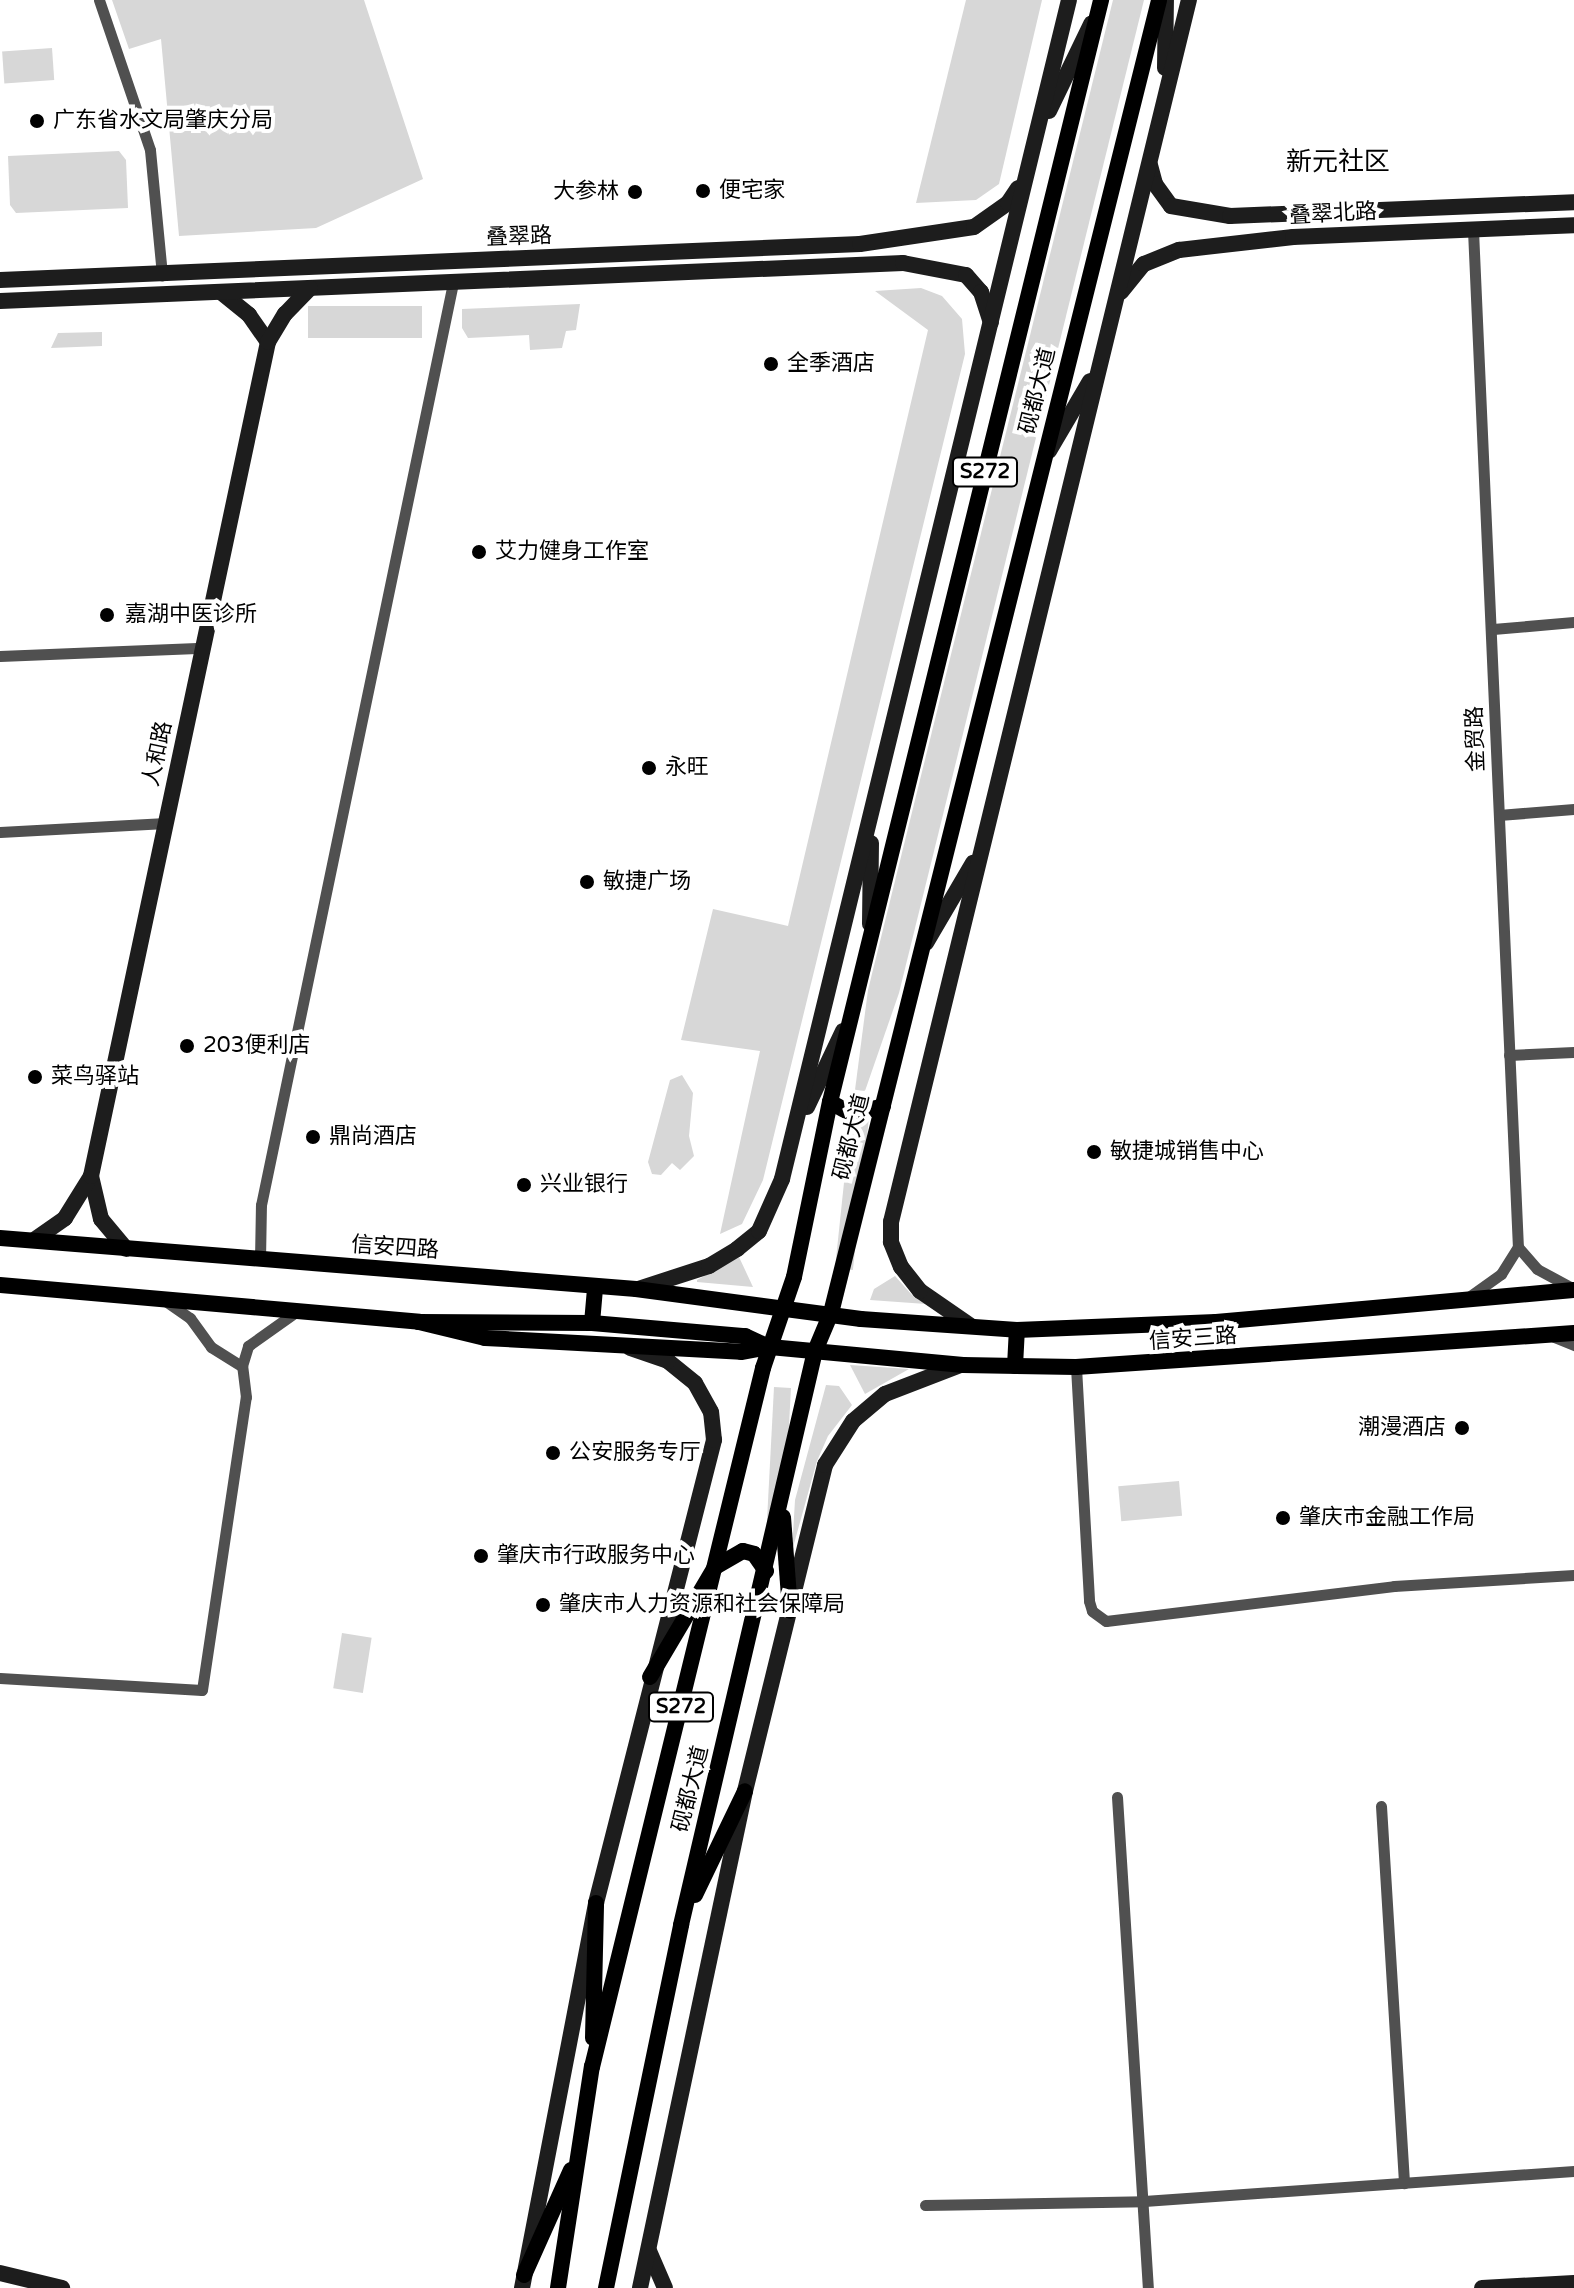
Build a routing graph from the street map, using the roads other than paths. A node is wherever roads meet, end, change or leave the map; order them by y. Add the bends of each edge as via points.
1 (99, 0) edge
2 (1069, 0) edge
3 (1159, 0) edge
4 (1166, 0) edge
5 (1189, 0) edge
6 (1100, 4) edge
7 (1164, 97) junction
8 (1034, 142) junction
9 (1150, 163) junction
10 (1021, 184) junction
11 (1574, 202) edge
12 (1230, 216) junction
13 (1574, 225) edge
14 (1473, 230) junction
15 (911, 235) junction
16 (1222, 244) junction
17 (903, 263) junction
18 (162, 275) junction
19 (0, 280) edge
20 (453, 283) junction
21 (310, 288) junction
22 (222, 293) junction
23 (1116, 300) junction
24 (0, 301) edge
25 (992, 326) junction
26 (268, 342) junction
27 (1099, 365) junction
28 (1042, 463) junction
29 (1574, 622) edge
30 (1493, 629) junction
31 (203, 648) junction
32 (0, 656) edge
33 (1574, 809) edge
34 (871, 813) junction
35 (1499, 815) junction
36 (166, 823) junction
37 (0, 832) edge
38 (982, 849) junction
39 (870, 936) junction
40 (921, 951) junction
41 (852, 1012) junction
42 (1574, 1052) edge
43 (1509, 1055) junction
44 (830, 1102) junction
45 (883, 1106) junction
46 (793, 1138) junction
47 (91, 1176) junction
48 (0, 1238) edge
49 (34, 1240) junction
50 (1518, 1247) junction
51 (126, 1249) junction
52 (260, 1260) junction
53 (0, 1285) edge
54 (595, 1287) junction
55 (636, 1289) junction
56 (1574, 1290) edge
57 (159, 1297) junction
58 (1463, 1301) junction
59 (786, 1308) junction
60 (299, 1309) junction
61 (831, 1313) junction
62 (419, 1322) junction
63 (592, 1323) junction
64 (971, 1326) junction
65 (1017, 1330) junction
66 (1574, 1333) edge
67 (1549, 1335) junction
68 (1574, 1345) edge
69 (624, 1346) junction
70 (770, 1347) junction
71 (815, 1351) junction
72 (963, 1365) junction
73 (242, 1366) junction
74 (1015, 1366) junction
75 (1076, 1367) junction
76 (781, 1496) junction
77 (715, 1567) junction
78 (766, 1571) junction
79 (1574, 1575) edge
80 (790, 1611) junction
81 (650, 1677) junction
82 (0, 1678) edge
83 (745, 1791) junction
84 (1117, 1797) dead end
85 (1381, 1806) dead end
86 (596, 1903) junction
87 (681, 1925) junction
88 (592, 2067) junction
89 (579, 2150) junction
90 (1574, 2171) edge
91 (1404, 2183) junction
92 (1144, 2201) junction
93 (925, 2205) dead end
94 (648, 2246) junction
95 (0, 2273) edge
96 (1574, 2283) edge
97 (521, 2284) edge
98 (558, 2285) edge
99 (62, 2288) edge
100 (606, 2288) edge
101 (640, 2288) edge
102 (665, 2288) edge
103 (1148, 2288) edge
104 (1482, 2288) edge

1 - 18 street via 150,150
2 - 8 street
3 - 28 main road, 砚都大道 / S272
4 - 7 street
5 - 7 street
6 - 8 street
6 - 39 main road, 砚都大道 / S272
7 - 9 street
8 - 10 street
9 - 12 street, 叠翠北路 via 1155,184 1171,206
9 - 23 street
10 - 15 street, 叠翠路 via 1008,203 974,227
10 - 25 street
11 - 12 street, 叠翠北路
12 - 16 street via 1215,226
13 - 14 street, 叠翠北路
14 - 16 street, 叠翠北路
14 - 30 street, 金贸路
15 - 17 street via 920,252 916,261
15 - 18 street, 叠翠路 via 860,244 740,251
16 - 23 street, 叠翠北路 via 1160,255 1133,275
17 - 20 street, 叠翠路
17 - 25 street, 叠翠路 via 966,275 981,292
18 - 19 street, 叠翠路
20 - 21 street, 叠翠路
20 - 52 street via 261,1205
21 - 22 street, 叠翠路
21 - 26 street
22 - 24 street, 叠翠路
22 - 26 street via 249,315
23 - 27 street
25 - 34 street
26 - 31 street, 人和路
27 - 28 street
27 - 38 street
28 - 40 main road, 砚都大道 / S272
29 - 30 street
30 - 35 street, 金贸路
31 - 32 street
31 - 36 street, 人和路
33 - 35 street
34 - 39 street
34 - 46 street
35 - 43 street, 金贸路
36 - 37 street
36 - 47 street, 人和路
38 - 40 street
38 - 64 street via 891,1222 891,1242 901,1267 920,1291
39 - 41 main road, 砚都大道 / S272
40 - 45 main road, 砚都大道 / S272
41 - 44 main road, 砚都大道 / S272
41 - 46 street
42 - 43 street
43 - 50 street, 金贸路
44 - 45 main road via 852,1114
44 - 59 main road, 砚都大道 / S272
45 - 61 main road, 砚都大道 / S272
46 - 55 street via 774,1205 759,1231 709,1266
47 - 49 street via 65,1218
47 - 51 street via 101,1219
48 - 49 main road, 信安四路
49 - 51 main road, 信安四路
50 - 56 street via 1537,1269
50 - 58 street via 1501,1274
51 - 52 main road, 信安四路
52 - 54 main road, 信安四路
53 - 57 main road
54 - 55 main road, 信安四路
54 - 63 main road
55 - 59 main road, 信安四路
56 - 58 main road, 信安三路
57 - 60 main road
57 - 73 street via 190,1318 211,1347
58 - 65 main road, 信安三路 via 1216,1322
59 - 61 main road, 信安四路
59 - 70 main road, 砚都大道 / S272
60 - 62 main road
60 - 73 street via 248,1346
61 - 64 main road, 信安三路
61 - 71 main road, 砚都大道 / S272
62 - 63 main road
62 - 69 main road via 485,1338
63 - 70 main road via 745,1336
64 - 65 main road, 信安三路
65 - 74 main road
66 - 67 main road, 信安三路
67 - 68 street
67 - 75 main road, 信安三路
69 - 70 main road via 741,1352
69 - 81 street via 684,1372 703,1397 714,1430
70 - 71 main road, 信安三路
70 - 77 main road, 砚都大道 / S272
71 - 72 main road, 信安三路
71 - 76 main road, 砚都大道 / S272
72 - 74 main road, 信安三路
72 - 80 street via 885,1394 837,1442 825,1465
73 - 82 street via 246,1397 202,1690
74 - 75 main road, 信安三路
75 - 79 street via 1089,1601 1092,1611 1106,1621 1394,1586
76 - 78 main road, 砚都大道 / S272
76 - 80 main road
77 - 78 main road via 743,1551 754,1554
77 - 81 main road
77 - 88 main road, 砚都大道 / S272
78 - 87 main road, 砚都大道 / S272
80 - 83 street
81 - 86 street
83 - 87 main road
83 - 94 street
84 - 92 street
85 - 91 street
86 - 88 main road
86 - 97 street
87 - 100 main road, 砚都大道 / S272
88 - 89 main road, 砚都大道 / S272
89 - 97 main road
89 - 98 main road, 砚都大道 / S272
90 - 91 street
91 - 92 street
92 - 93 street
92 - 103 street
94 - 101 street
94 - 102 street
95 - 99 street
96 - 104 street

